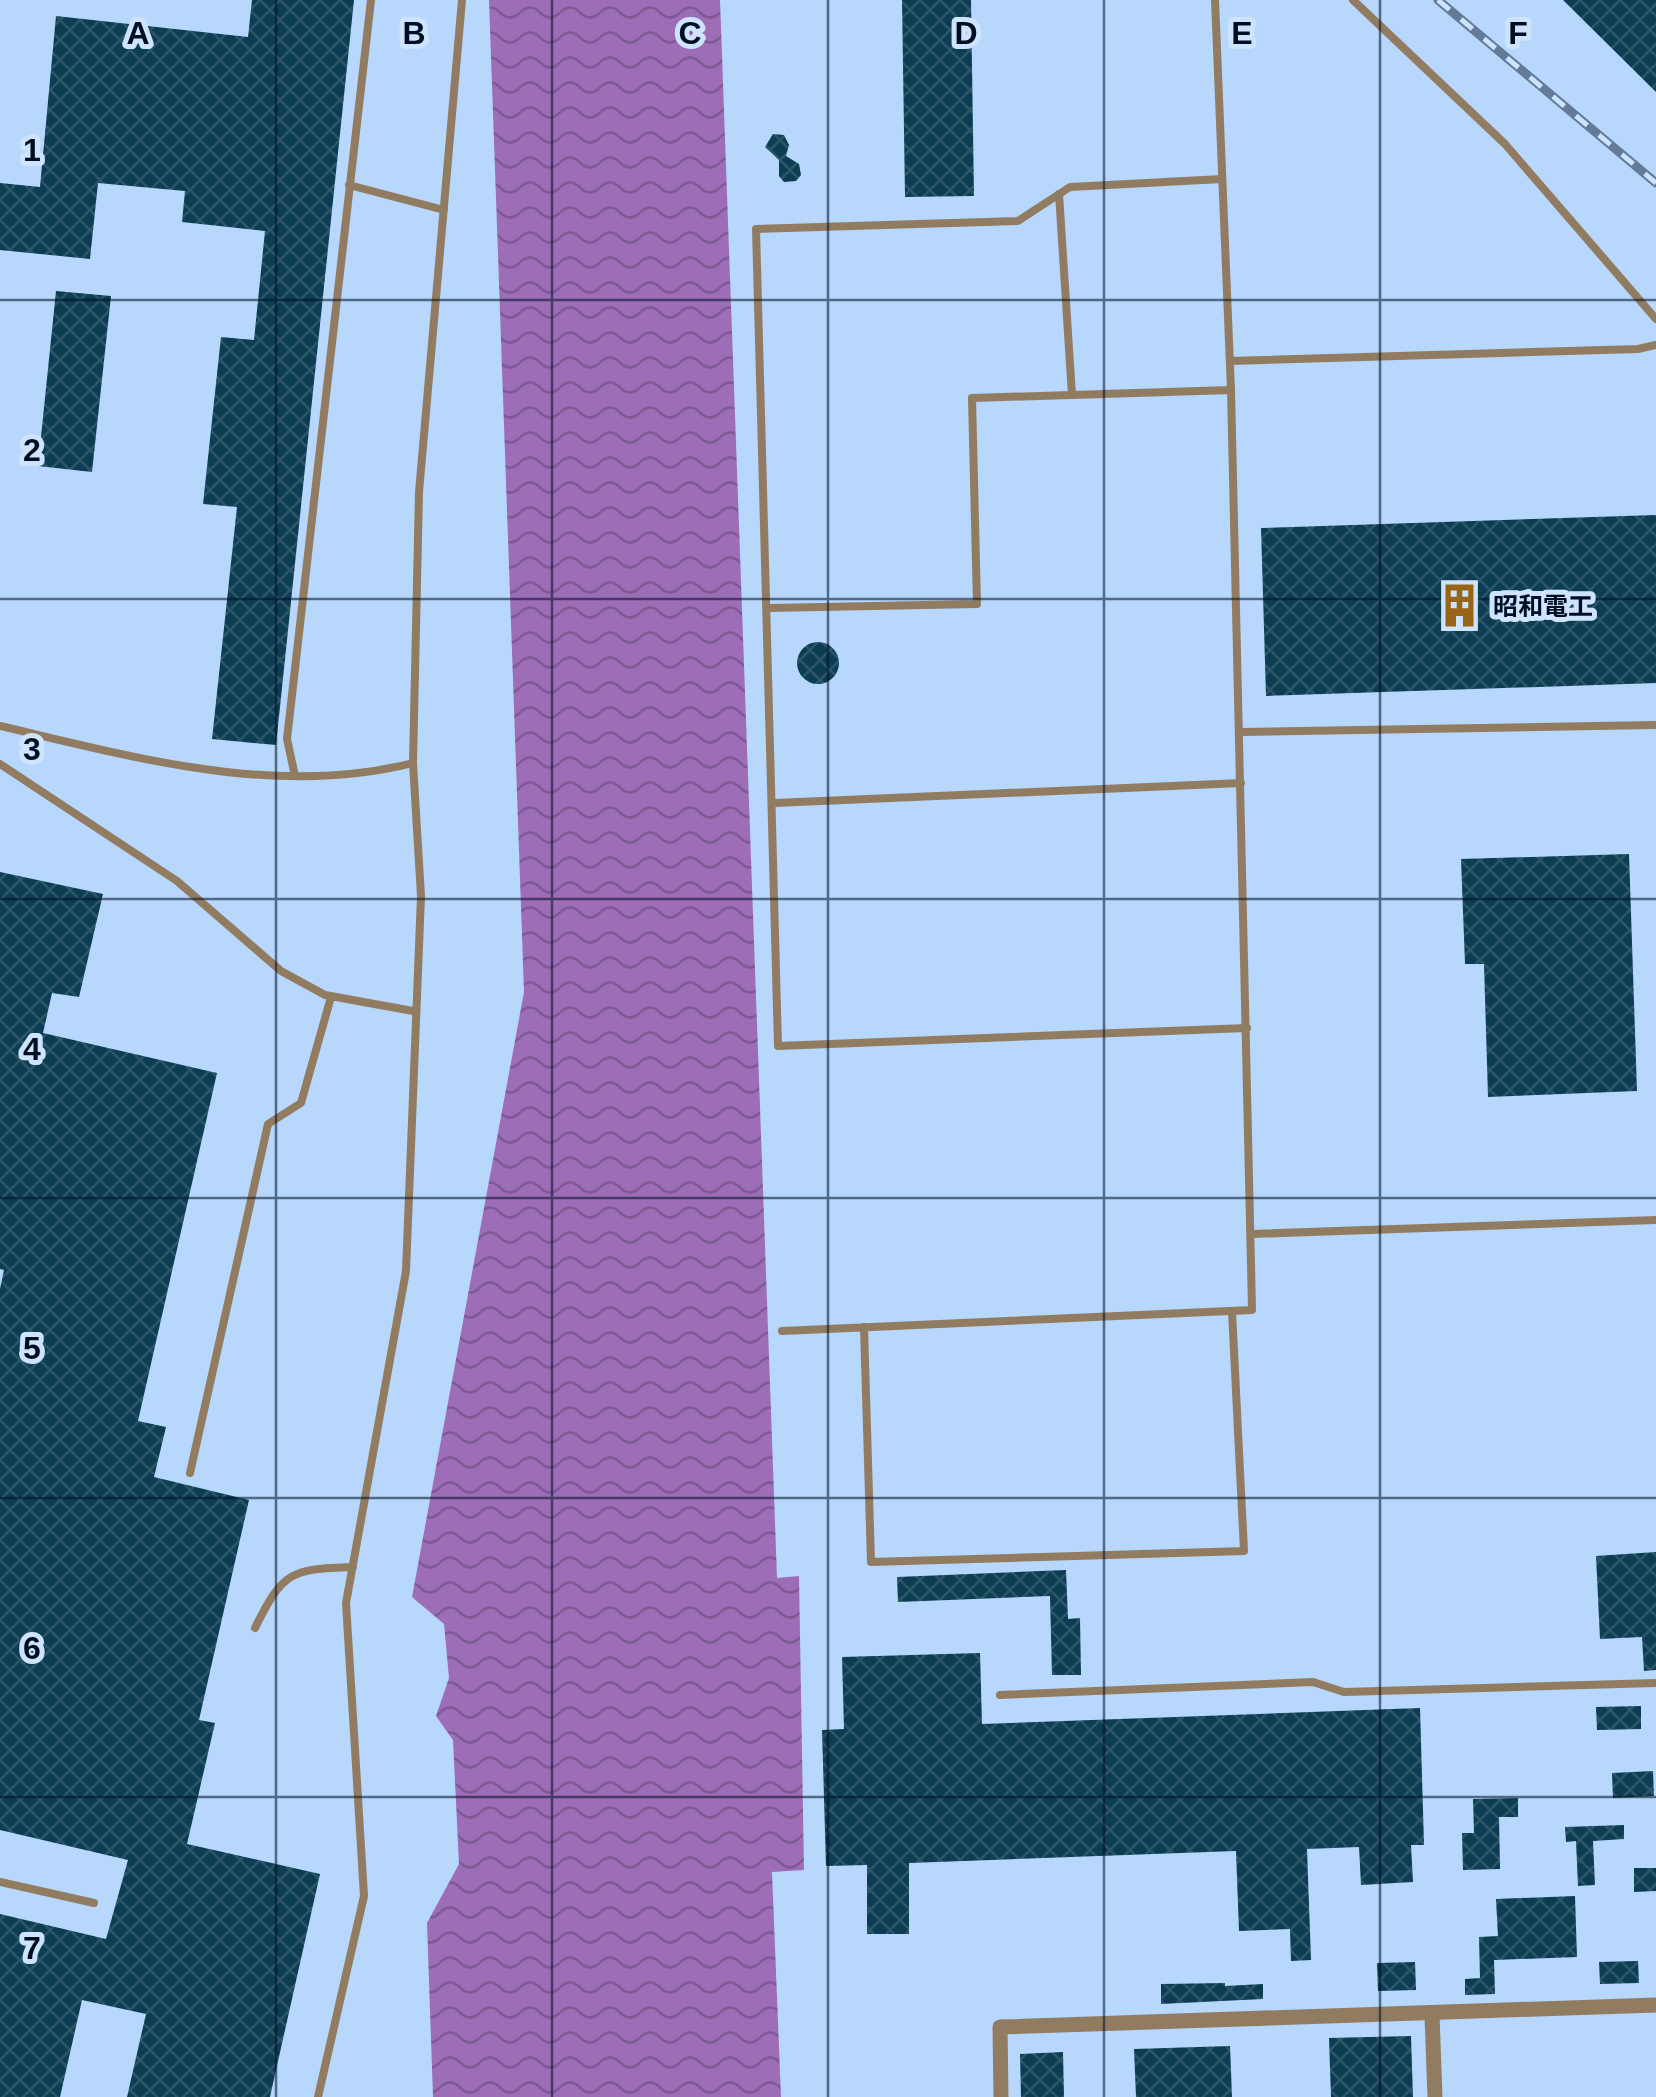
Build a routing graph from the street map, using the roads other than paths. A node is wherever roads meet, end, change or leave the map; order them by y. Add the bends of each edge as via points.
1 (370, 0) edge
2 (462, 0) edge
3 (1215, 0) edge
4 (1353, 0) edge
5 (1222, 179) junction
6 (350, 184) junction
7 (1059, 194) junction
8 (444, 210) junction
9 (1656, 320) edge
10 (1656, 345) edge
11 (1230, 361) junction
12 (1231, 390) junction
13 (1072, 395) junction
14 (769, 608) junction
15 (1656, 725) edge
16 (0, 726) edge
17 (1240, 732) junction
18 (412, 763) junction
19 (0, 764) edge
20 (295, 776) junction
21 (1242, 783) junction
22 (774, 803) junction
23 (331, 997) junction
24 (413, 1011) junction
25 (1247, 1028) junction
26 (1656, 1220) edge
27 (1252, 1234) junction
28 (1232, 1311) junction
29 (864, 1328) junction
30 (782, 1331) dead end
31 (190, 1473) dead end
32 (353, 1567) junction
33 (254, 1628) dead end
34 (1656, 1684) edge
35 (1000, 1695) dead end
36 (0, 1882) edge
37 (94, 1903) dead end
38 (1656, 2005) edge
39 (1432, 2015) junction
40 (318, 2097) edge
41 (1001, 2097) edge
42 (1434, 2097) edge

1 - 6 lane
2 - 8 lane
3 - 5 lane
4 - 9 lane via 1504,144
5 - 7 lane via 1070,187
5 - 11 lane
6 - 8 lane
6 - 20 lane via 286,739
7 - 13 lane
7 - 14 lane via 1018,221 756,229
8 - 18 lane via 416,534
10 - 11 lane
11 - 12 lane
12 - 13 lane
12 - 17 lane
13 - 14 lane via 972,398 977,604
14 - 22 lane
15 - 17 lane
16 - 20 lane via 161,763
17 - 21 lane
18 - 20 lane via 330,779
18 - 24 lane via 421,896
19 - 23 lane via 177,881 281,971
21 - 22 lane
21 - 25 lane
22 - 25 lane via 778,1046
23 - 24 lane
23 - 31 lane via 301,1104 268,1124
24 - 32 lane via 406,1271
25 - 27 lane
26 - 27 lane
27 - 28 lane via 1252,1310
28 - 29 lane
28 - 29 lane via 1244,1551 871,1562
29 - 30 lane
32 - 33 lane via 301,1569 272,1592
32 - 40 lane via 346,1603 364,1896
34 - 35 lane via 1344,1692 1314,1682
36 - 37 lane
38 - 39 street
39 - 41 street via 1000,2028
39 - 42 street

